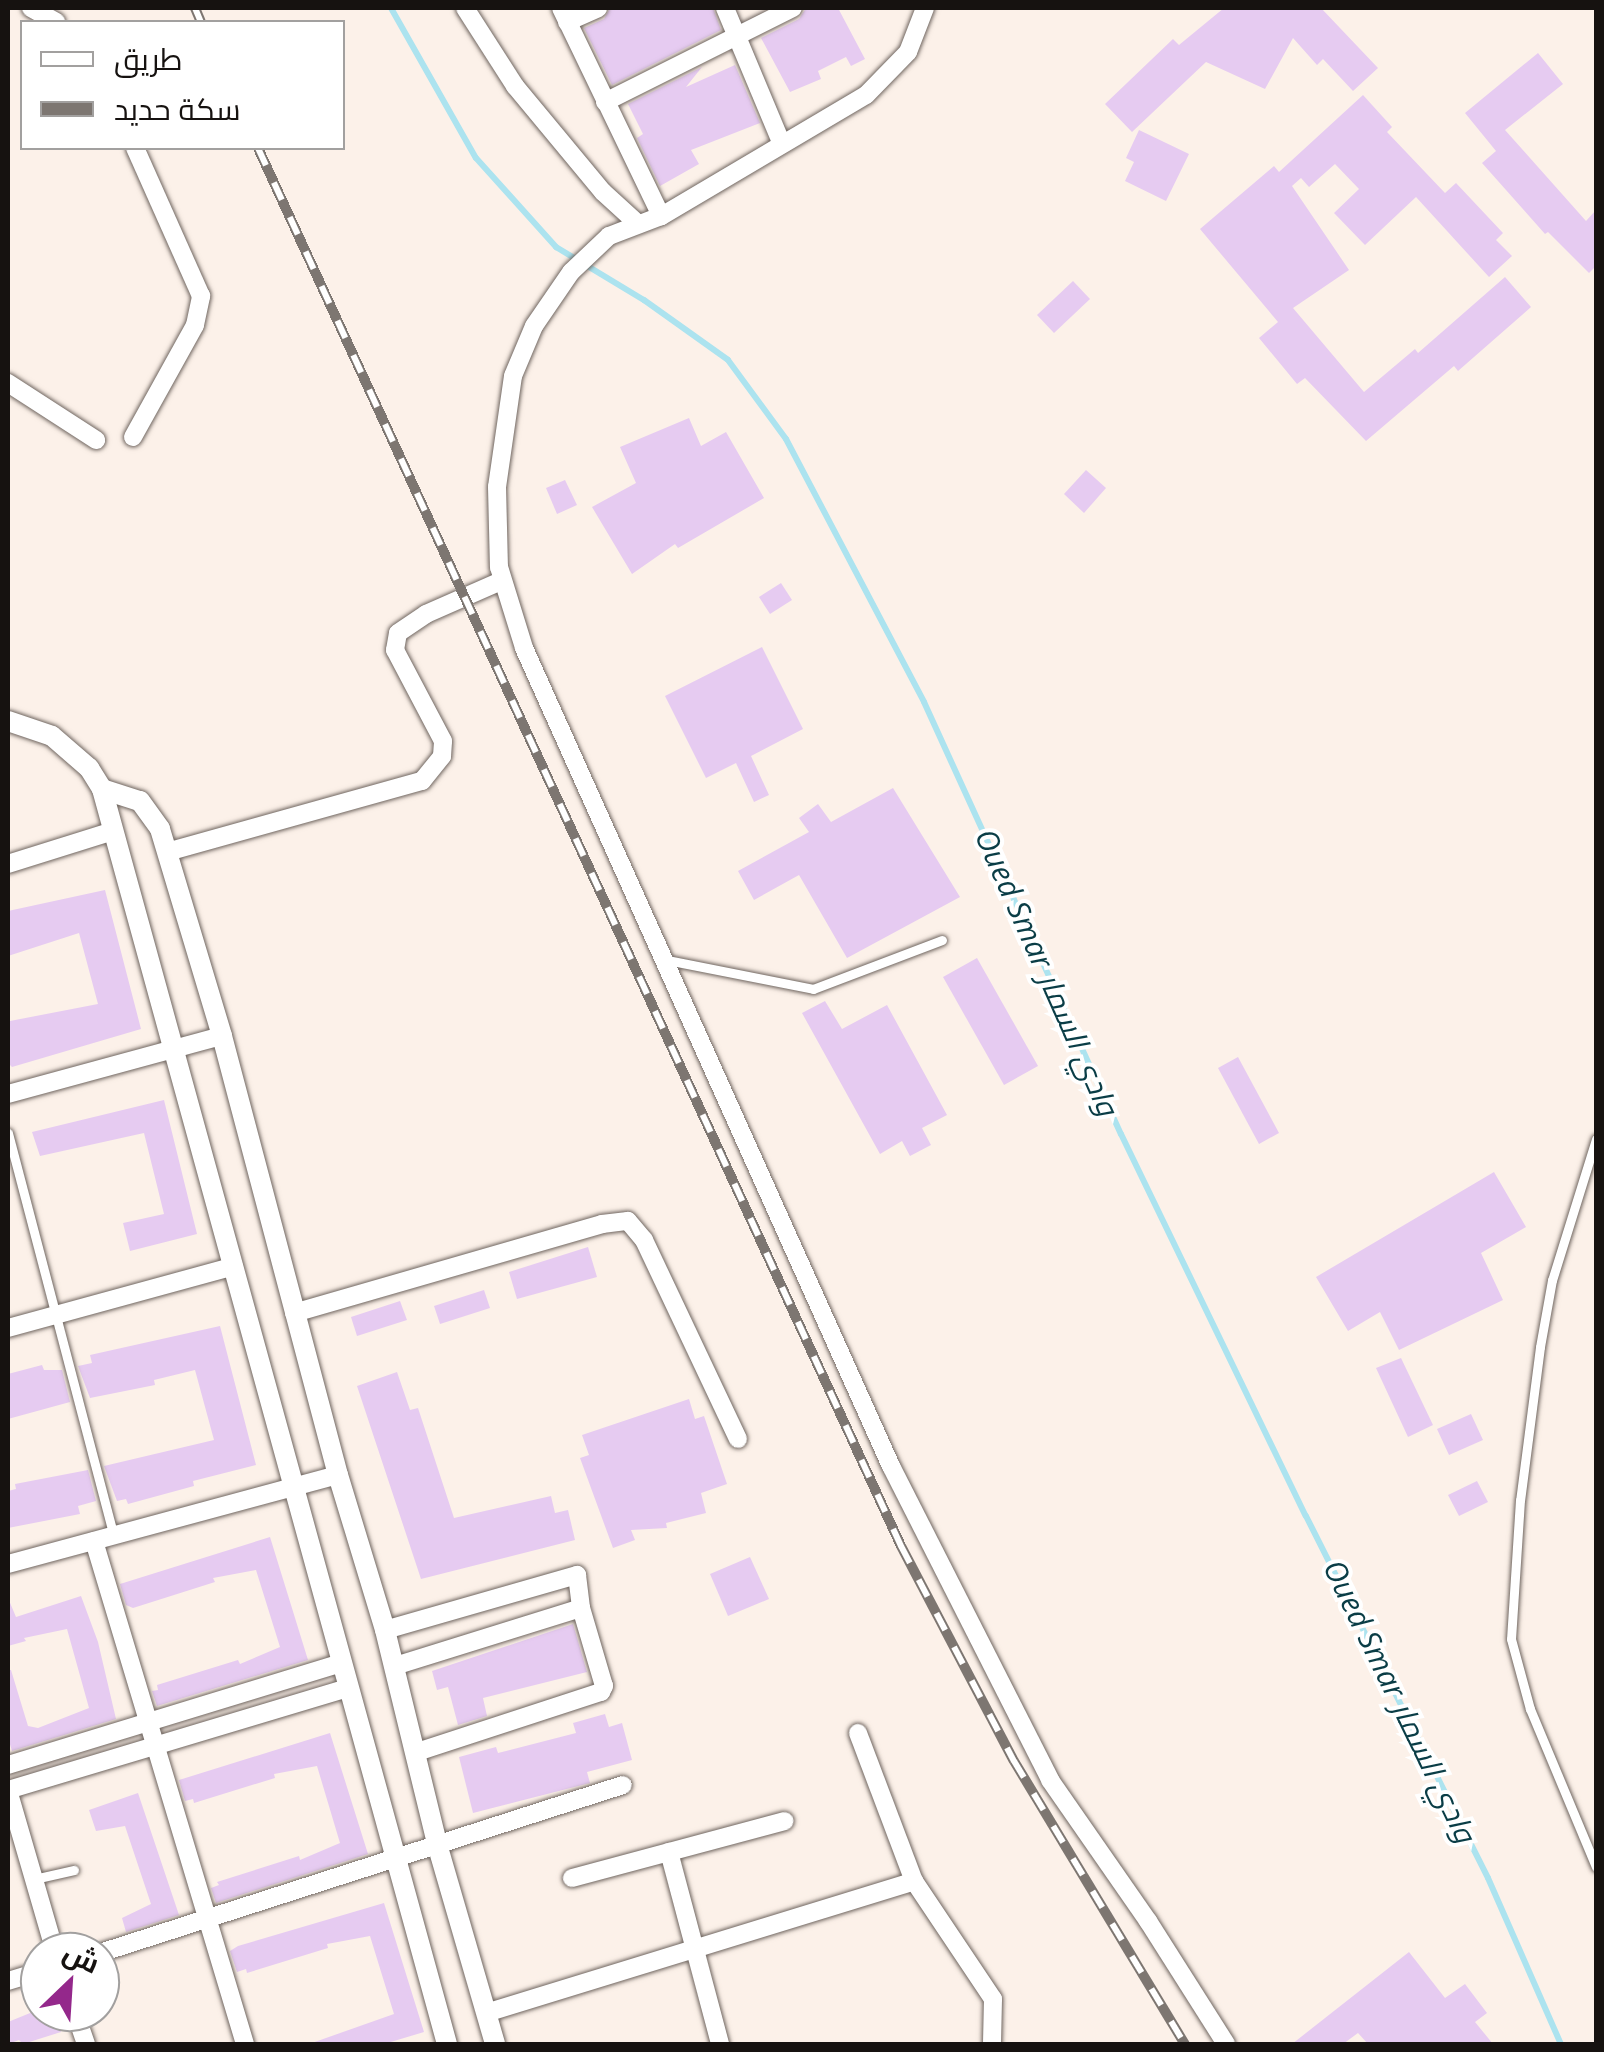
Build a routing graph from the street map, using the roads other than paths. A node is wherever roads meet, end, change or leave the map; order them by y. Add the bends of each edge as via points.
1 (466, 8) edge
2 (598, 8) edge
3 (725, 8) edge
4 (793, 8) edge
5 (925, 8) edge
6 (564, 15) edge
7 (738, 36) junction
8 (605, 102) junction
9 (782, 144) junction
10 (136, 150) edge
11 (661, 216) junction
12 (637, 223) junction
13 (8, 383) edge
14 (133, 436) dead end
15 (96, 440) dead end
16 (502, 581) junction
17 (8, 722) edge
18 (102, 788) junction
19 (112, 831) junction
20 (167, 852) junction
21 (8, 864) edge
22 (942, 940) dead end
23 (668, 960) junction
24 (222, 1036) junction
25 (174, 1049) junction
26 (8, 1094) edge
27 (8, 1134) edge
28 (1596, 1139) edge
29 (234, 1266) junction
30 (294, 1313) junction
31 (58, 1314) junction
32 (8, 1328) edge
33 (738, 1439) dead end
34 (338, 1475) junction
35 (294, 1487) junction
36 (114, 1536) junction
37 (94, 1541) junction
38 (8, 1564) edge
39 (581, 1608) junction
40 (386, 1630) junction
41 (342, 1664) junction
42 (395, 1666) junction
43 (348, 1688) junction
44 (148, 1723) junction
45 (858, 1733) dead end
46 (155, 1746) junction
47 (417, 1752) junction
48 (8, 1765) edge
49 (623, 1785) dead end
50 (8, 1790) edge
51 (784, 1821) dead end
52 (437, 1844) junction
53 (669, 1852) junction
54 (396, 1857) junction
55 (1596, 1867) edge
56 (74, 1870) dead end
57 (572, 1878) dead end
58 (34, 1880) junction
59 (914, 1881) junction
60 (206, 1919) junction
61 (49, 1932) edge
62 (120, 1946) edge
63 (694, 1949) junction
64 (486, 2014) junction
65 (245, 2044) edge
66 (447, 2044) edge
67 (495, 2044) edge
68 (720, 2044) edge
69 (992, 2044) edge
70 (1226, 2044) edge

1 - 12 street via 536,112
2 - 6 street
3 - 7 street
4 - 7 street
5 - 9 street via 908,52 866,95
6 - 8 street
7 - 8 street
7 - 9 street
8 - 11 street
9 - 11 street
10 - 14 street via 201,296 195,324
11 - 12 street
12 - 16 street via 609,236 571,272 534,326 513,376 497,488
13 - 15 street
16 - 20 street via 398,633 395,650 443,741 442,756 422,780
16 - 23 street via 524,648
17 - 18 street via 52,736
18 - 19 street
18 - 20 street via 149,809
19 - 21 street
19 - 25 street
20 - 24 street
22 - 23 lane via 813,989
23 - 70 street via 890,1466 1013,1710 1082,1832
24 - 25 street
24 - 30 street
25 - 26 street
25 - 29 street
27 - 31 lane
28 - 55 lane via 1552,1280 1540,1347 1511,1640 1530,1709
29 - 31 street
29 - 35 street
30 - 33 street via 628,1221 644,1240
30 - 34 street
31 - 32 street
31 - 36 lane
34 - 35 street
34 - 40 street
35 - 36 street
35 - 41 street
36 - 37 street
37 - 38 street
37 - 44 street
39 - 40 street via 577,1575 570,1574
39 - 42 street
39 - 47 street via 601,1692
40 - 42 street
41 - 43 street
41 - 44 street
42 - 47 street
43 - 46 street
43 - 54 street
44 - 46 street
44 - 48 street
45 - 59 street
46 - 50 street
46 - 60 street
47 - 52 street
49 - 52 street
50 - 58 street
51 - 53 street
52 - 54 street
52 - 64 street
53 - 57 street
53 - 63 street
54 - 60 street
54 - 66 street
56 - 58 lane
58 - 61 street
59 - 63 street
59 - 69 street via 988,1986 995,2009
60 - 62 street
60 - 65 street
63 - 64 street
63 - 68 street
64 - 67 street

